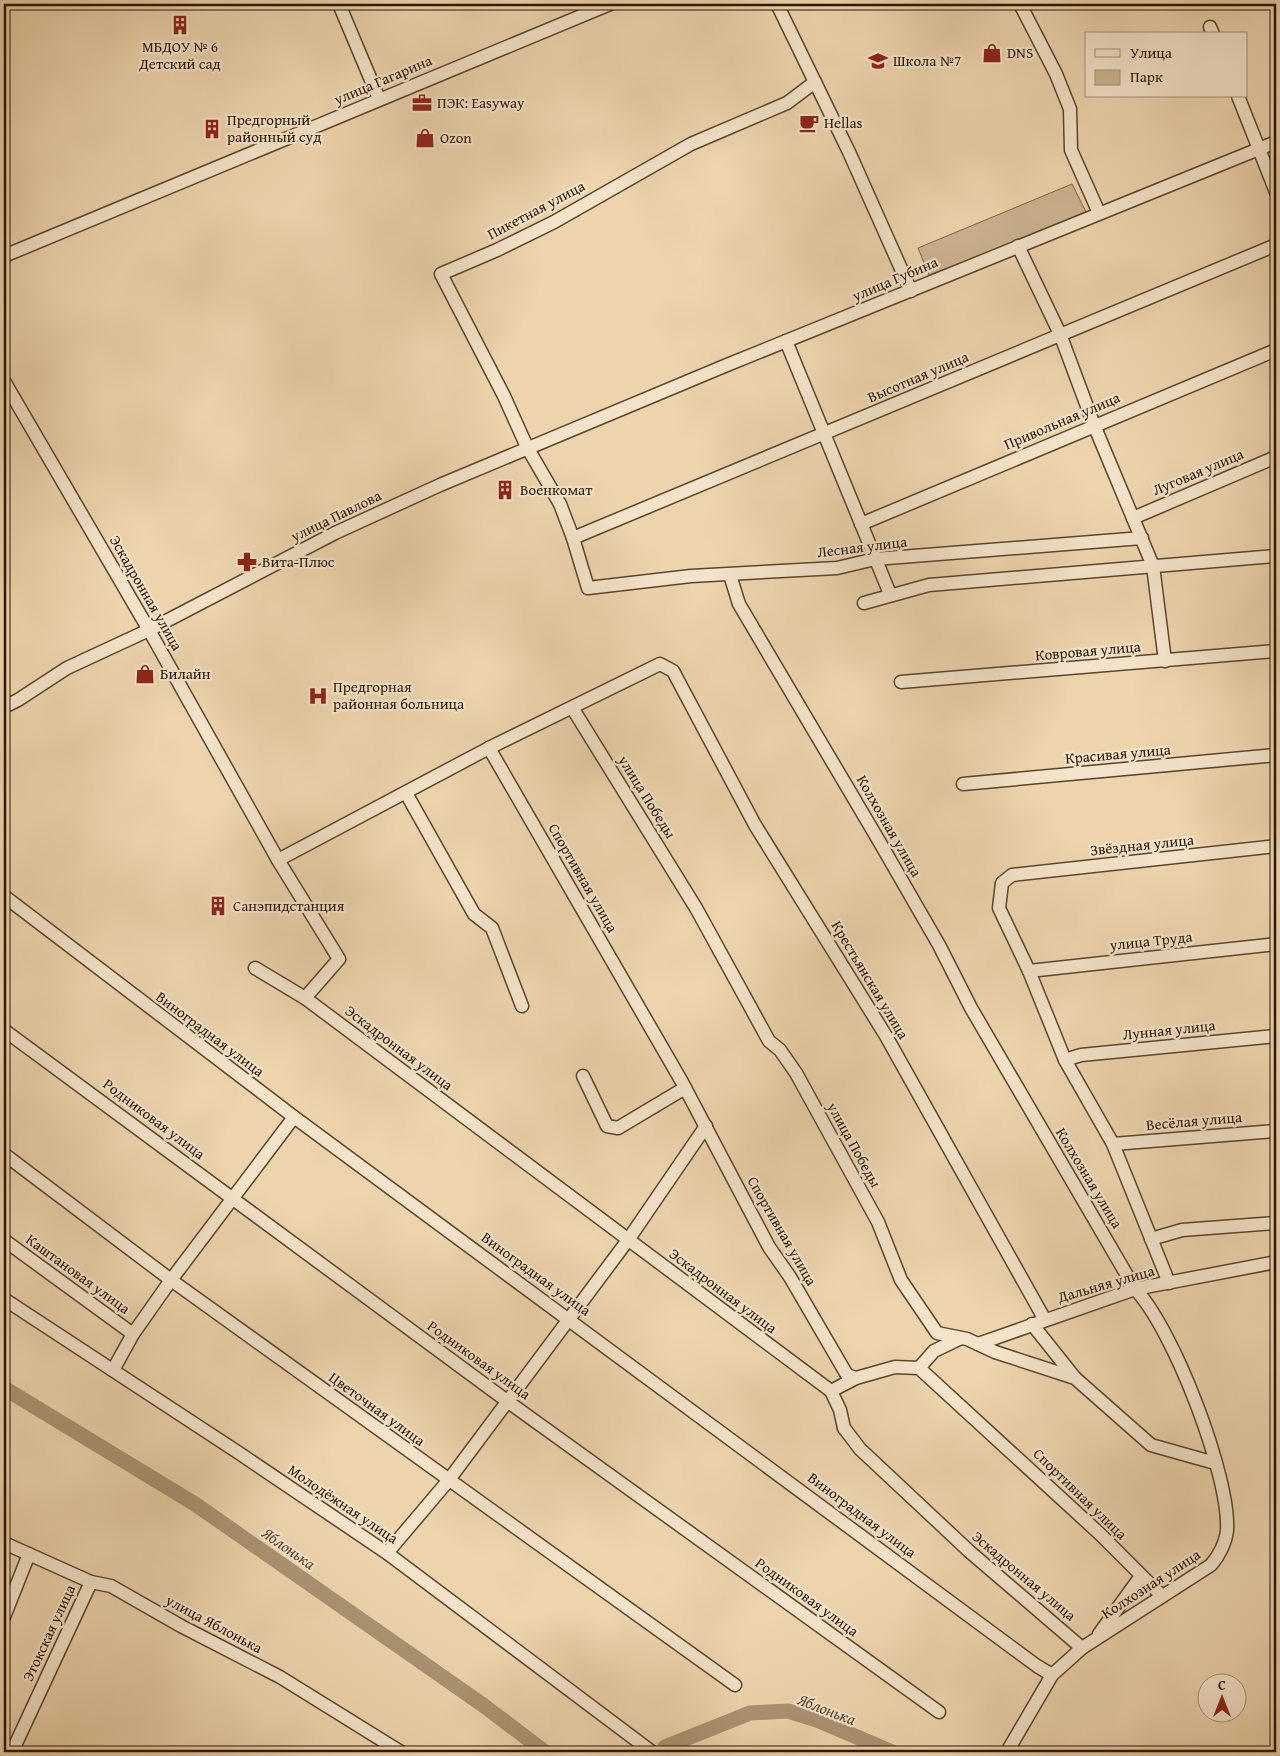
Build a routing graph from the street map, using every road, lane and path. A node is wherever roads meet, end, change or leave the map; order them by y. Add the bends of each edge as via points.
1 (340, 4) edge
2 (610, 4) edge
3 (777, 4) edge
4 (1020, 4) edge
5 (815, 82) junction
6 (379, 98) junction
7 (1239, 98) edge
8 (1276, 142) edge
9 (1260, 149) junction
10 (1276, 192) edge
11 (1098, 212) junction
12 (1276, 245) edge
13 (1018, 246) junction
14 (4, 256) edge
15 (911, 291) junction
16 (1060, 334) junction
17 (786, 341) junction
18 (1276, 350) edge
19 (4, 381) edge
20 (1094, 425) junction
21 (824, 434) junction
22 (527, 447) junction
23 (1276, 457) edge
24 (1133, 518) junction
25 (861, 524) junction
26 (573, 538) junction
27 (1142, 538) junction
28 (1276, 556) edge
29 (875, 559) junction
30 (1153, 566) junction
31 (730, 575) junction
32 (890, 594) junction
33 (864, 603) dead end
34 (149, 630) junction
35 (1276, 651) edge
36 (1165, 661) junction
37 (902, 682) dead end
38 (4, 707) edge
39 (573, 709) junction
40 (489, 748) junction
41 (1276, 755) edge
42 (963, 784) dead end
43 (406, 793) junction
44 (1276, 846) edge
45 (278, 860) junction
46 (4, 896) edge
47 (1276, 944) edge
48 (255, 968) dead end
49 (1029, 971) junction
50 (305, 998) junction
51 (522, 1006) dead end
52 (4, 1030) edge
53 (1276, 1036) edge
54 (1065, 1060) junction
55 (583, 1076) dead end
56 (685, 1088) junction
57 (294, 1117) junction
58 (706, 1126) junction
59 (1276, 1131) edge
60 (1113, 1144) junction
61 (4, 1154) edge
62 (234, 1199) junction
63 (1276, 1223) edge
64 (1151, 1239) junction
65 (4, 1240) edge
66 (628, 1240) junction
67 (1276, 1262) edge
68 (171, 1280) junction
69 (1169, 1283) junction
70 (1136, 1289) junction
71 (4, 1299) edge
72 (569, 1318) junction
73 (1045, 1320) junction
74 (1032, 1324) junction
75 (132, 1334) junction
76 (961, 1338) junction
77 (978, 1344) junction
78 (920, 1368) junction
79 (113, 1370) junction
80 (856, 1378) junction
81 (1075, 1378) junction
82 (831, 1391) junction
83 (507, 1401) junction
84 (1215, 1463) junction
85 (448, 1481) junction
86 (4, 1543) edge
87 (387, 1552) junction
88 (29, 1554) junction
89 (1141, 1576) junction
90 (91, 1582) junction
91 (1162, 1596) junction
92 (4, 1617) edge
93 (1094, 1641) junction
94 (1082, 1648) junction
95 (1052, 1675) junction
96 (735, 1685) dead end
97 (939, 1712) dead end
98 (12, 1752) edge
99 (402, 1752) edge
100 (652, 1752) edge
101 (1007, 1752) edge

1 - 6 street
2 - 6 street, улица Гагарина
3 - 5 street
4 - 11 street via 1070,109 1071,150
5 - 15 street
5 - 22 street, Пикетная улица via 787,103 691,144 554,222 441,274
6 - 14 street, улица Гагарина
7 - 9 street
8 - 9 street, улица Губина
9 - 10 street
9 - 11 street, улица Губина
11 - 13 street, улица Губина
12 - 16 street, Высотная улица
13 - 15 street, улица Губина
13 - 16 street
15 - 17 street, улица Губина
16 - 20 street
16 - 21 street, Высотная улица
17 - 21 street
17 - 22 street, улица Губина
18 - 20 street, Привольная улица
19 - 34 street, Эскадронная улица
20 - 24 street
20 - 25 street, Привольная улица
21 - 25 street
21 - 26 street, Высотная улица
22 - 26 street via 560,504
22 - 34 street, улица Павлова via 336,533
23 - 24 street, Луговая улица
24 - 27 street
25 - 29 street
26 - 31 street, Лесная улица via 588,588 691,576
27 - 29 street, Лесная улица
27 - 30 street
28 - 30 street
29 - 31 street, Лесная улица via 837,568
29 - 32 street
30 - 32 street via 929,585
30 - 36 street
31 - 70 street, Колхозная улица via 739,604
32 - 33 street
34 - 38 street, улица Павлова via 67,668
34 - 45 street, Эскадронная улица
35 - 36 street, Ковровая улица
36 - 37 street, Ковровая улица
39 - 40 street
39 - 73 street, Крестьянская улица via 660,664 673,671 755,825 886,1036
39 - 76 street, улица Победы via 696,908 769,1041 780,1050 796,1073 878,1222 902,1280 937,1333
40 - 43 street
40 - 56 street, Спортивная улица
41 - 42 street, Красивая улица
43 - 45 street
43 - 51 street via 474,914 492,928
44 - 49 street, Звёздная улица via 1012,875 1002,883 999,908
45 - 50 street, Эскадронная улица via 339,959
46 - 57 street, Виноградная улица
47 - 49 street, улица Труда
48 - 50 street, Эскадронная улица
49 - 54 street
50 - 66 street, Эскадронная улица
52 - 62 street, Родниковая улица
53 - 54 street, Лунная улица via 1080,1055
54 - 60 street
55 - 56 street via 607,1126 618,1128
56 - 58 street, Спортивная улица
57 - 62 street
57 - 72 street, Виноградная улица
58 - 66 street
58 - 80 street, Спортивная улица via 769,1247 847,1375
59 - 60 street, Весёлая улица
60 - 64 street
61 - 68 street, Цветочная улица
62 - 68 street
62 - 83 street, Родниковая улица
63 - 64 street via 1182,1230
64 - 69 street
65 - 75 street, Каштановая улица
66 - 72 street
66 - 82 street, Эскадронная улица
67 - 69 street, Дальняя улица
68 - 75 street
68 - 85 street, Цветочная улица
69 - 70 street, Дальняя улица
70 - 73 street, Дальняя улица
70 - 84 street, Колхозная улица via 1152,1309 1190,1386
71 - 79 street, Молодёжная улица
72 - 83 street
72 - 95 street, Виноградная улица
73 - 74 street, Дальняя улица
74 - 77 street, Дальняя улица
74 - 81 street
75 - 79 street
76 - 77 street, улица Победы
76 - 78 street via 934,1351
77 - 81 street, улица Победы
78 - 80 street via 894,1367
78 - 89 street, Спортивная улица
79 - 87 street, Молодёжная улица
80 - 82 street
81 - 84 street, улица Победы via 1151,1445
82 - 94 street, Эскадронная улица via 844,1428 860,1449 970,1552
83 - 85 street
83 - 97 street, Родниковая улица
84 - 91 street, Колхозная улица via 1225,1505 1227,1532 1218,1557 1211,1565
85 - 87 street
85 - 96 street, Цветочная улица
86 - 88 street, улица Яблонька
87 - 100 street, Молодёжная улица
88 - 90 street, улица Яблонька
88 - 92 street
89 - 91 street, Спортивная улица
89 - 93 street
90 - 98 street, Этокская улица
90 - 99 street, улица Яблонька via 110,1586 280,1677
91 - 93 street, Колхозная улица
93 - 94 street, Колхозная улица
94 - 95 street, Колхозная улица
95 - 101 street, Колхозная улица

